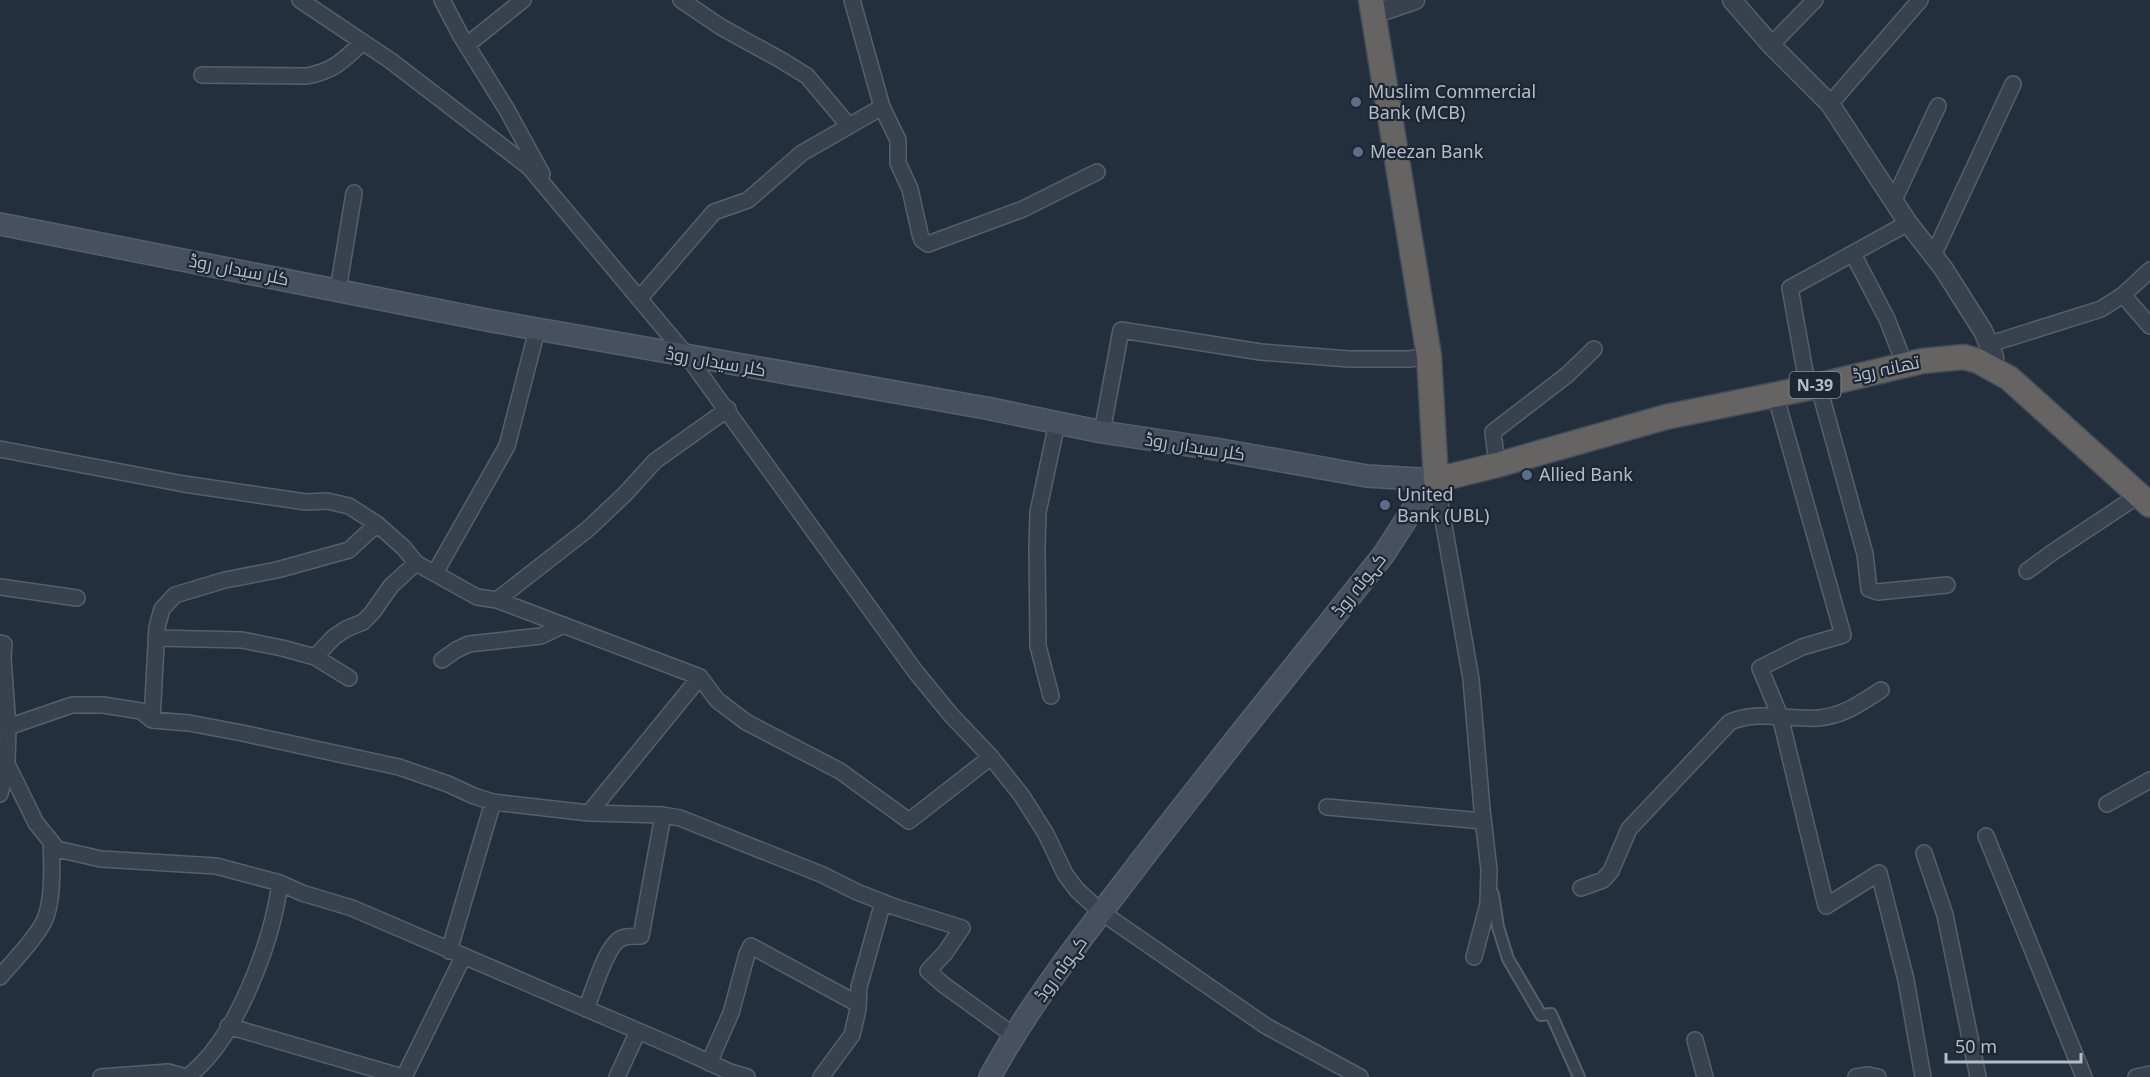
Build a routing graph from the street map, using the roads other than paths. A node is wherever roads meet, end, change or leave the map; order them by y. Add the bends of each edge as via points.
1 (300, 0) edge
2 (442, 0) edge
3 (523, 0) edge
4 (681, 0) edge
5 (852, 0) edge
6 (1415, 0) edge
7 (1732, 0) edge
8 (1815, 0) edge
9 (1920, 0) edge
10 (1373, 7) edge
11 (363, 42) junction
12 (467, 45) junction
13 (1771, 45) junction
14 (202, 75) dead end
15 (2013, 84) dead end
16 (1830, 104) junction
17 (1938, 106) dead end
18 (882, 107) junction
19 (849, 126) junction
20 (1097, 172) dead end
21 (354, 193) dead end
22 (555, 198) junction
23 (1894, 200) junction
24 (0, 224) edge
25 (1908, 224) junction
26 (1853, 254) junction
27 (1934, 256) junction
28 (2150, 270) edge
29 (338, 290) junction
30 (2123, 295) junction
31 (639, 299) junction
32 (2150, 326) edge
33 (537, 330) junction
34 (1990, 344) junction
35 (1594, 349) dead end
36 (1429, 356) junction
37 (688, 357) junction
38 (1905, 365) junction
39 (1994, 368) junction
40 (1813, 386) junction
41 (1775, 394) junction
42 (728, 409) junction
43 (1057, 423) junction
44 (1102, 432) junction
45 (0, 449) edge
46 (1497, 465) junction
47 (1436, 480) junction
48 (2144, 500) edge
49 (377, 524) junction
50 (416, 563) junction
51 (2027, 571) dead end
52 (435, 573) junction
53 (1947, 585) dead end
54 (0, 587) edge
55 (77, 598) dead end
56 (497, 600) junction
57 (564, 625) junction
58 (156, 638) junction
59 (0, 643) edge
60 (315, 657) junction
61 (442, 660) dead end
62 (700, 677) junction
63 (349, 678) dead end
64 (1881, 690) dead end
65 (1051, 696) dead end
66 (1780, 716) junction
67 (152, 720) junction
68 (4, 727) edge
69 (992, 757) junction
70 (7, 764) junction
71 (2150, 780) edge
72 (0, 794) edge
73 (494, 802) junction
74 (2107, 804) dead end
75 (1327, 807) dead end
76 (589, 813) junction
77 (663, 815) junction
78 (1483, 821) junction
79 (1986, 836) dead end
80 (51, 841) junction
81 (1924, 853) dead end
82 (1489, 870) junction
83 (280, 883) junction
84 (1581, 888) dead end
85 (884, 902) junction
86 (1101, 912) junction
87 (448, 951) junction
88 (463, 957) junction
89 (1474, 957) dead end
90 (0, 977) edge
91 (858, 1004) junction
92 (586, 1009) junction
93 (228, 1026) junction
94 (638, 1031) junction
95 (1013, 1035) junction
96 (1695, 1040) dead end
97 (709, 1063) junction
98 (2150, 1074) edge
99 (728, 1075) edge
100 (101, 1077) edge
101 (187, 1077) edge
102 (403, 1077) edge
103 (617, 1077) edge
104 (747, 1077) edge
105 (821, 1077) edge
106 (990, 1077) edge
107 (1360, 1077) edge
108 (1579, 1077) edge
109 (1705, 1077) edge
110 (1856, 1077) edge
111 (1878, 1077) edge
112 (1923, 1077) edge
113 (1978, 1077) edge
114 (2084, 1077) edge
115 (2136, 1077) edge

1 - 11 street
2 - 12 street
3 - 12 street
4 - 19 street via 807,76
5 - 18 street
6 - 10 street
7 - 13 street
8 - 13 street
9 - 16 street
10 - 36 highway
11 - 14 street via 337,66 307,76
11 - 22 street via 529,167
12 - 22 street
13 - 16 street
15 - 27 street
16 - 23 street
17 - 23 street
18 - 19 street
18 - 20 street via 898,140 898,163 910,189 922,240 928,244 1023,209
19 - 31 street via 802,153 748,200 714,212
21 - 29 street
22 - 31 street
23 - 25 street
24 - 29 main road, کلر سیداں روڈ
25 - 26 street
25 - 27 street
26 - 38 street via 1887,319
26 - 40 street via 1790,288
27 - 34 street
28 - 30 street
29 - 33 main road, کلر سیداں روڈ
30 - 32 street
30 - 34 street via 2101,309
31 - 37 street
33 - 37 main road, کلر سیداں روڈ
33 - 52 street via 507,446
34 - 39 street
35 - 46 street via 1493,432
36 - 44 street via 1349,358 1261,352 1121,330
36 - 47 highway
37 - 42 street
37 - 43 main road, کلر سیداں روڈ
38 - 39 highway, تھانہ روڈ / N-39 via 1964,357
38 - 40 highway, تھانہ روڈ / N-39
39 - 48 highway, تھانہ روڈ / N-39 via 2024,390
40 - 41 highway, تھانہ روڈ / N-39
40 - 53 street via 1865,554 1869,589 1878,592
41 - 46 highway, تھانہ روڈ / N-39 via 1666,417
41 - 66 street via 1843,635 1802,646 1760,668
42 - 56 street via 656,461 588,529
42 - 69 street via 915,671
43 - 44 main road, کلر سیداں روڈ
43 - 65 street via 1038,512 1037,546 1038,646
44 - 47 main road, کلر سیداں روڈ via 1367,476
45 - 49 street via 184,484 306,502 327,501 349,506
46 - 47 highway, تھانہ روڈ / N-39
47 - 78 street via 1471,679
47 - 86 main road, کہوٹہ روڈ via 1384,554
48 - 51 street
49 - 50 street
49 - 58 street via 349,550 175,595 162,609
50 - 52 street
50 - 60 street via 391,586 363,622 334,637
52 - 56 street via 477,597
54 - 55 street
56 - 57 street
57 - 61 street via 541,636 470,644
57 - 62 street
58 - 60 street via 242,640
58 - 67 street
59 - 68 street via 4,644
60 - 63 street
62 - 69 street via 717,700 746,722 840,771 909,821
62 - 76 street
64 - 66 street via 1835,715
66 - 84 street via 1743,717 1730,722 1629,829 1611,872 1603,880
66 - 112 street via 1826,906 1879,873
67 - 68 street via 141,711 72,705
67 - 73 street via 242,733 399,767
68 - 70 street
69 - 86 street via 1046,834 1065,874
70 - 72 street
70 - 80 street via 36,823
71 - 74 street
73 - 76 street
73 - 87 street
75 - 78 street
76 - 77 street
77 - 85 street via 712,830
77 - 92 street via 640,936 616,942
78 - 82 street
79 - 114 street
80 - 83 street via 57,849 101,859 216,866
80 - 90 street via 51,892 44,923
81 - 113 street via 1945,915
82 - 89 street via 1488,904
82 - 108 street via 1498,927 1508,959 1540,1015 1551,1014
83 - 87 street via 352,908
83 - 93 street via 277,908 257,971
85 - 91 street via 859,987
85 - 95 street via 962,928 928,971
86 - 95 main road, کہوٹہ روڈ
86 - 107 street via 1266,1026
87 - 88 street
88 - 92 street
88 - 102 street
91 - 97 street via 751,946 731,1013
91 - 105 street via 852,1035
92 - 94 street
93 - 101 street via 217,1046
93 - 102 street
94 - 97 street
94 - 103 street
95 - 106 main road, کہوٹہ روڈ
96 - 109 street
97 - 99 street
98 - 115 street
99 - 104 street
100 - 101 street via 168,1072
110 - 111 street

